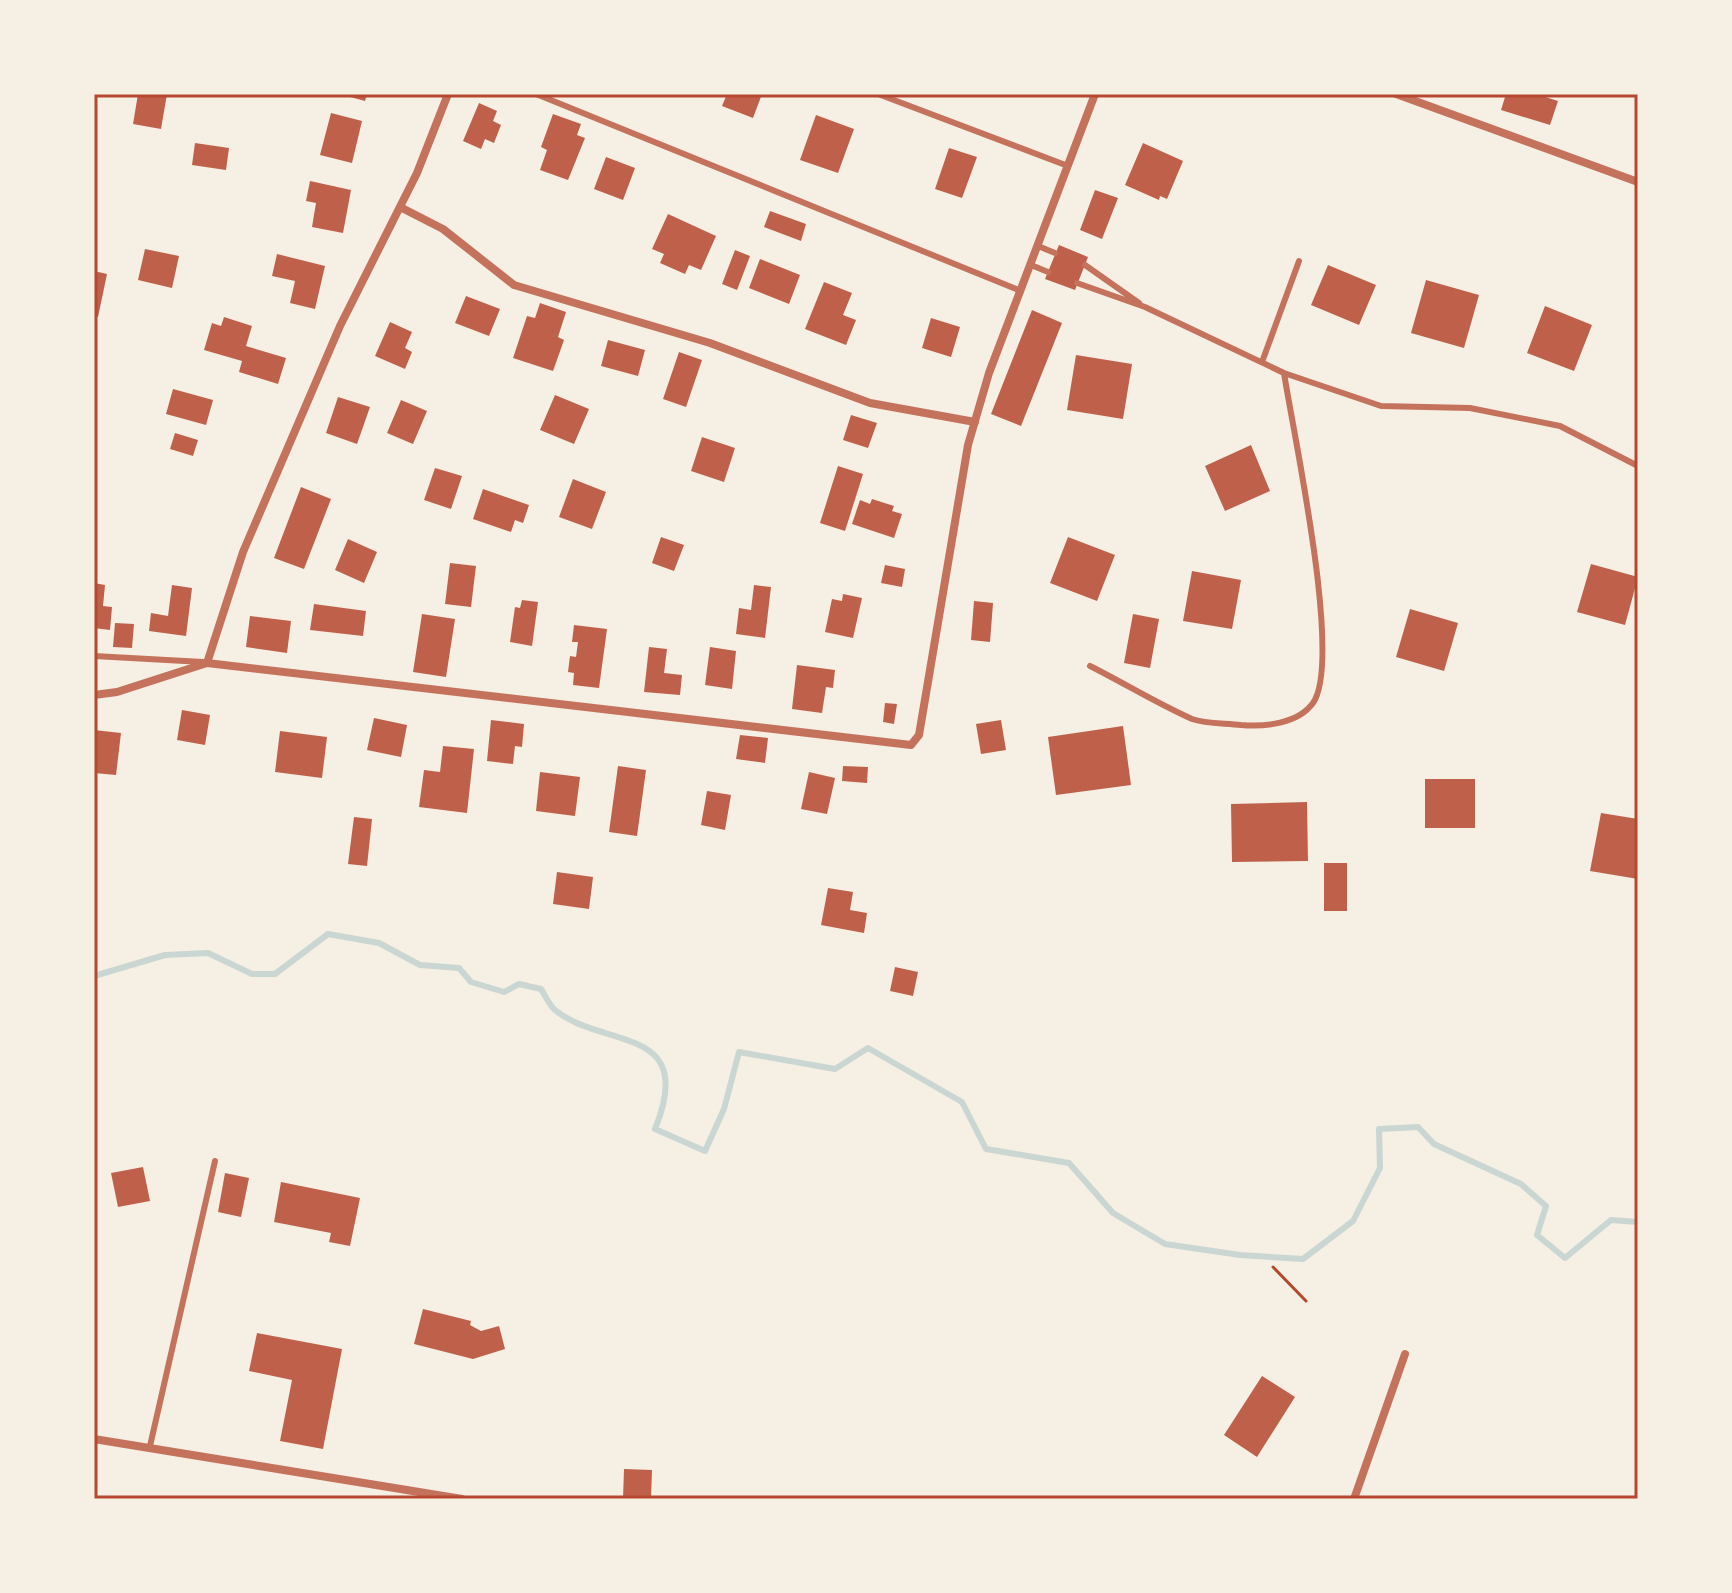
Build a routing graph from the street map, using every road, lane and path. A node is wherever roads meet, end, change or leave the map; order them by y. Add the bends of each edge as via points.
1 (448, 94) edge
2 (536, 94) edge
3 (878, 94) edge
4 (1095, 94) edge
5 (1396, 94) edge
6 (1068, 166) junction
7 (1638, 182) edge
8 (400, 207) junction
9 (1038, 246) junction
10 (1055, 253) dead end
11 (1299, 261) dead end
12 (1031, 265) junction
13 (1085, 265) dead end
14 (1048, 272) dead end
15 (1077, 283) dead end
16 (1021, 291) junction
17 (1145, 307) junction
18 (1262, 362) junction
19 (1284, 373) junction
20 (975, 422) junction
21 (1638, 466) edge
22 (94, 656) edge
23 (207, 663) junction
24 (1090, 666) dead end
25 (94, 695) edge
26 (215, 1161) dead end
27 (1273, 1267) dead end
28 (1306, 1301) dead end
29 (1405, 1354) dead end
30 (94, 1439) edge
31 (150, 1446) junction
32 (462, 1499) edge
33 (1354, 1499) edge

1 - 8 street
2 - 16 lane
3 - 6 lane
4 - 6 street
5 - 7 street
6 - 9 street
8 - 20 street via 443,229 514,285 710,343 870,403
8 - 23 street via 340,326 243,552
9 - 10 lane
9 - 12 street
11 - 18 lane
12 - 14 lane
12 - 16 street
13 - 17 lane
15 - 17 lane
16 - 20 street
17 - 18 lane
18 - 19 lane
19 - 21 lane via 1381,406 1470,408 1560,426
19 - 24 lane via 1311,512 1323,664 1314,702 1295,719 1254,726 1195,720
20 - 23 street via 919,735 911,745
22 - 23 lane
23 - 25 street
26 - 31 lane
27 - 28 path
29 - 33 street
30 - 31 street
31 - 32 street

